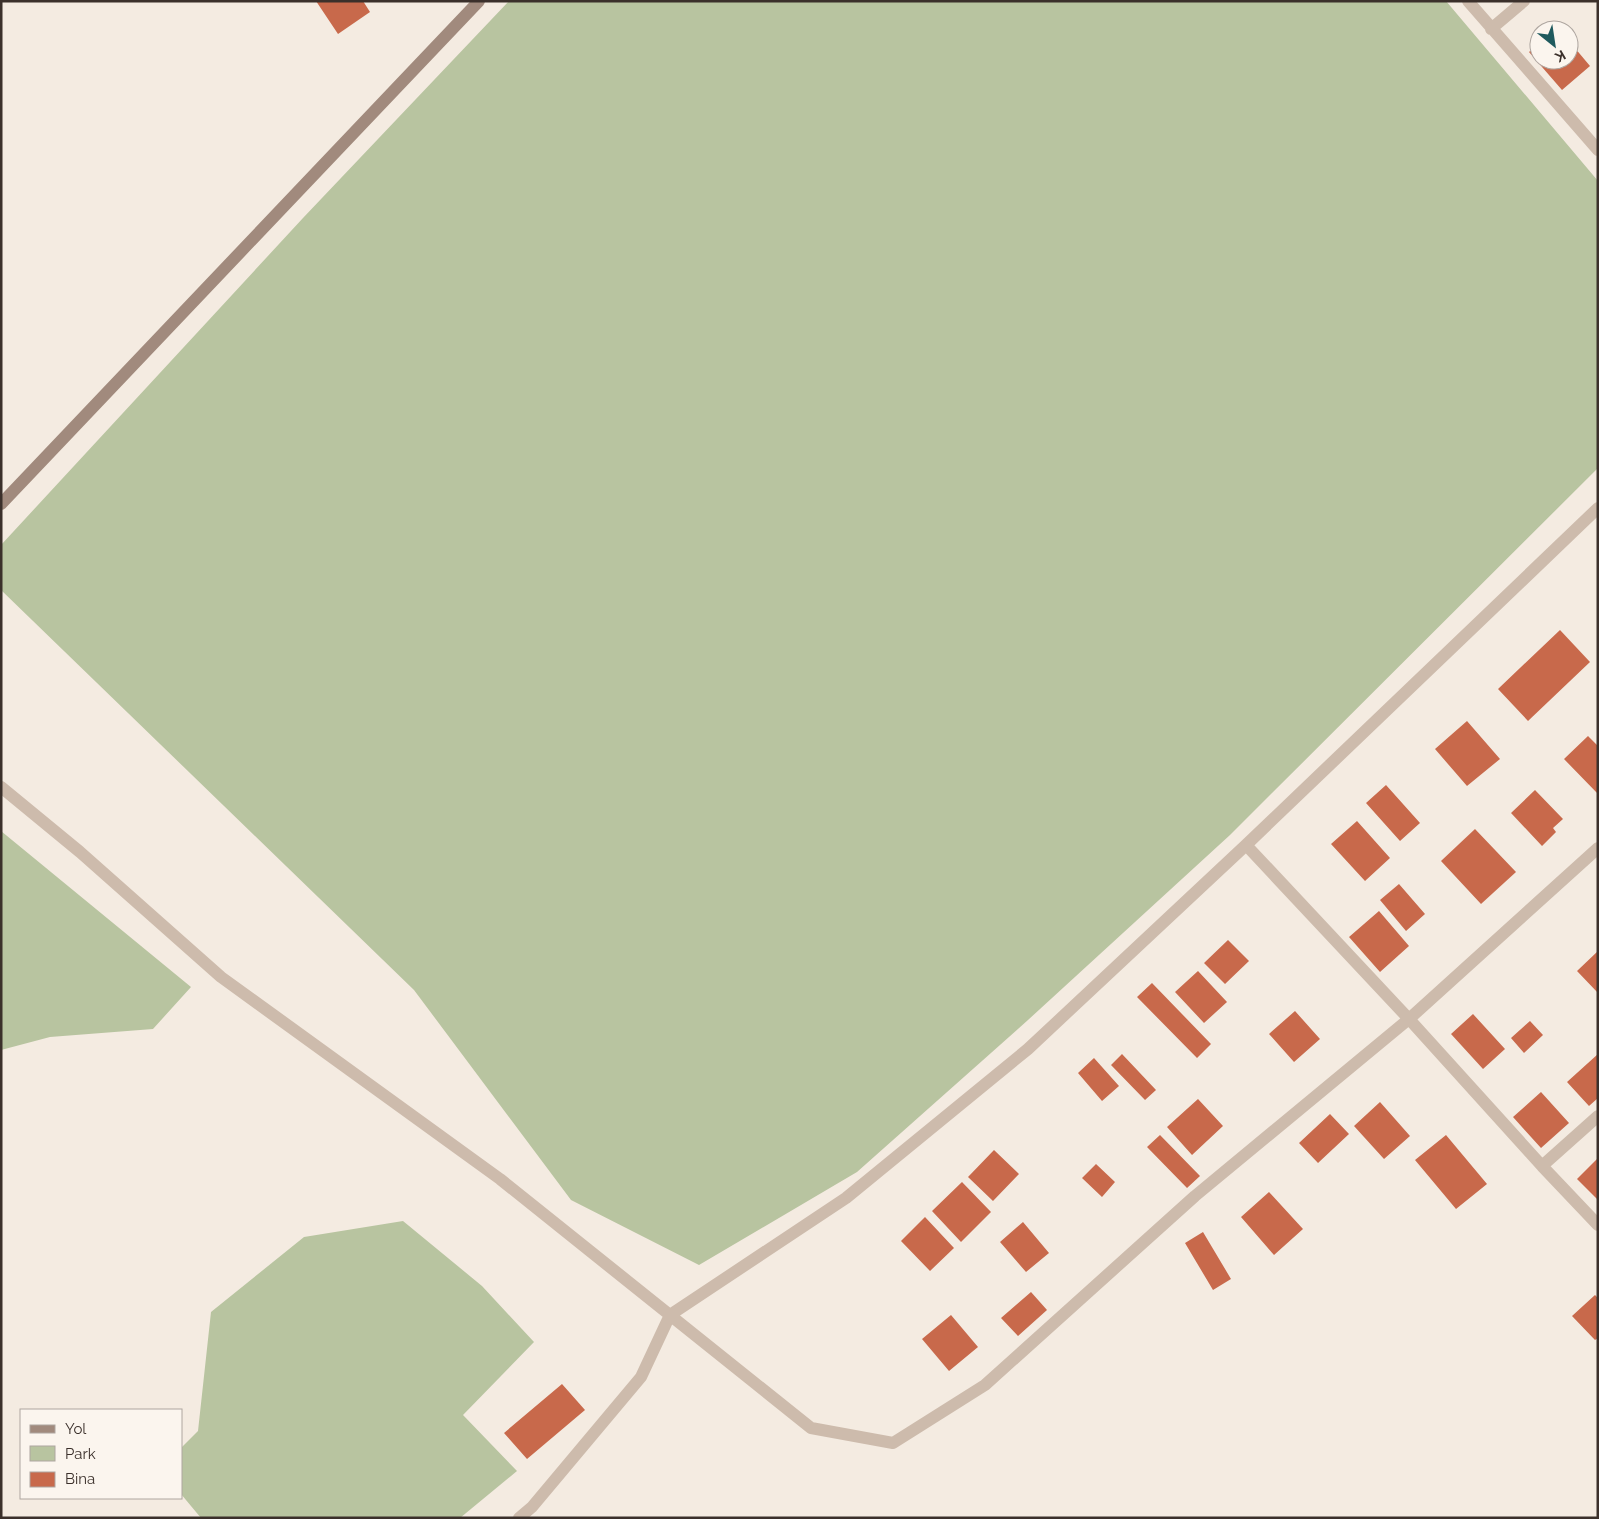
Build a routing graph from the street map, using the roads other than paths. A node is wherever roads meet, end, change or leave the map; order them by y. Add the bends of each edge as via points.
1 (479, 1) edge
2 (1468, 1) edge
3 (1524, 1) edge
4 (1491, 29) junction
5 (1598, 150) edge
6 (1, 504) edge
7 (1598, 508) edge
8 (1, 787) edge
9 (1246, 845) junction
10 (1598, 848) edge
11 (1409, 1019) junction
12 (1598, 1116) edge
13 (1542, 1166) junction
14 (1598, 1225) edge
15 (670, 1315) junction
16 (519, 1518) edge

1 - 6 street
2 - 4 street
3 - 4 street
4 - 5 street
7 - 9 street
8 - 15 street via 221,977 500,1179
9 - 11 street
9 - 15 street via 1028,1049 853,1192
10 - 11 street
11 - 13 street
11 - 15 street via 1196,1196 985,1385 893,1443 810,1428
12 - 13 street
13 - 14 street
15 - 16 street via 641,1377 532,1507

